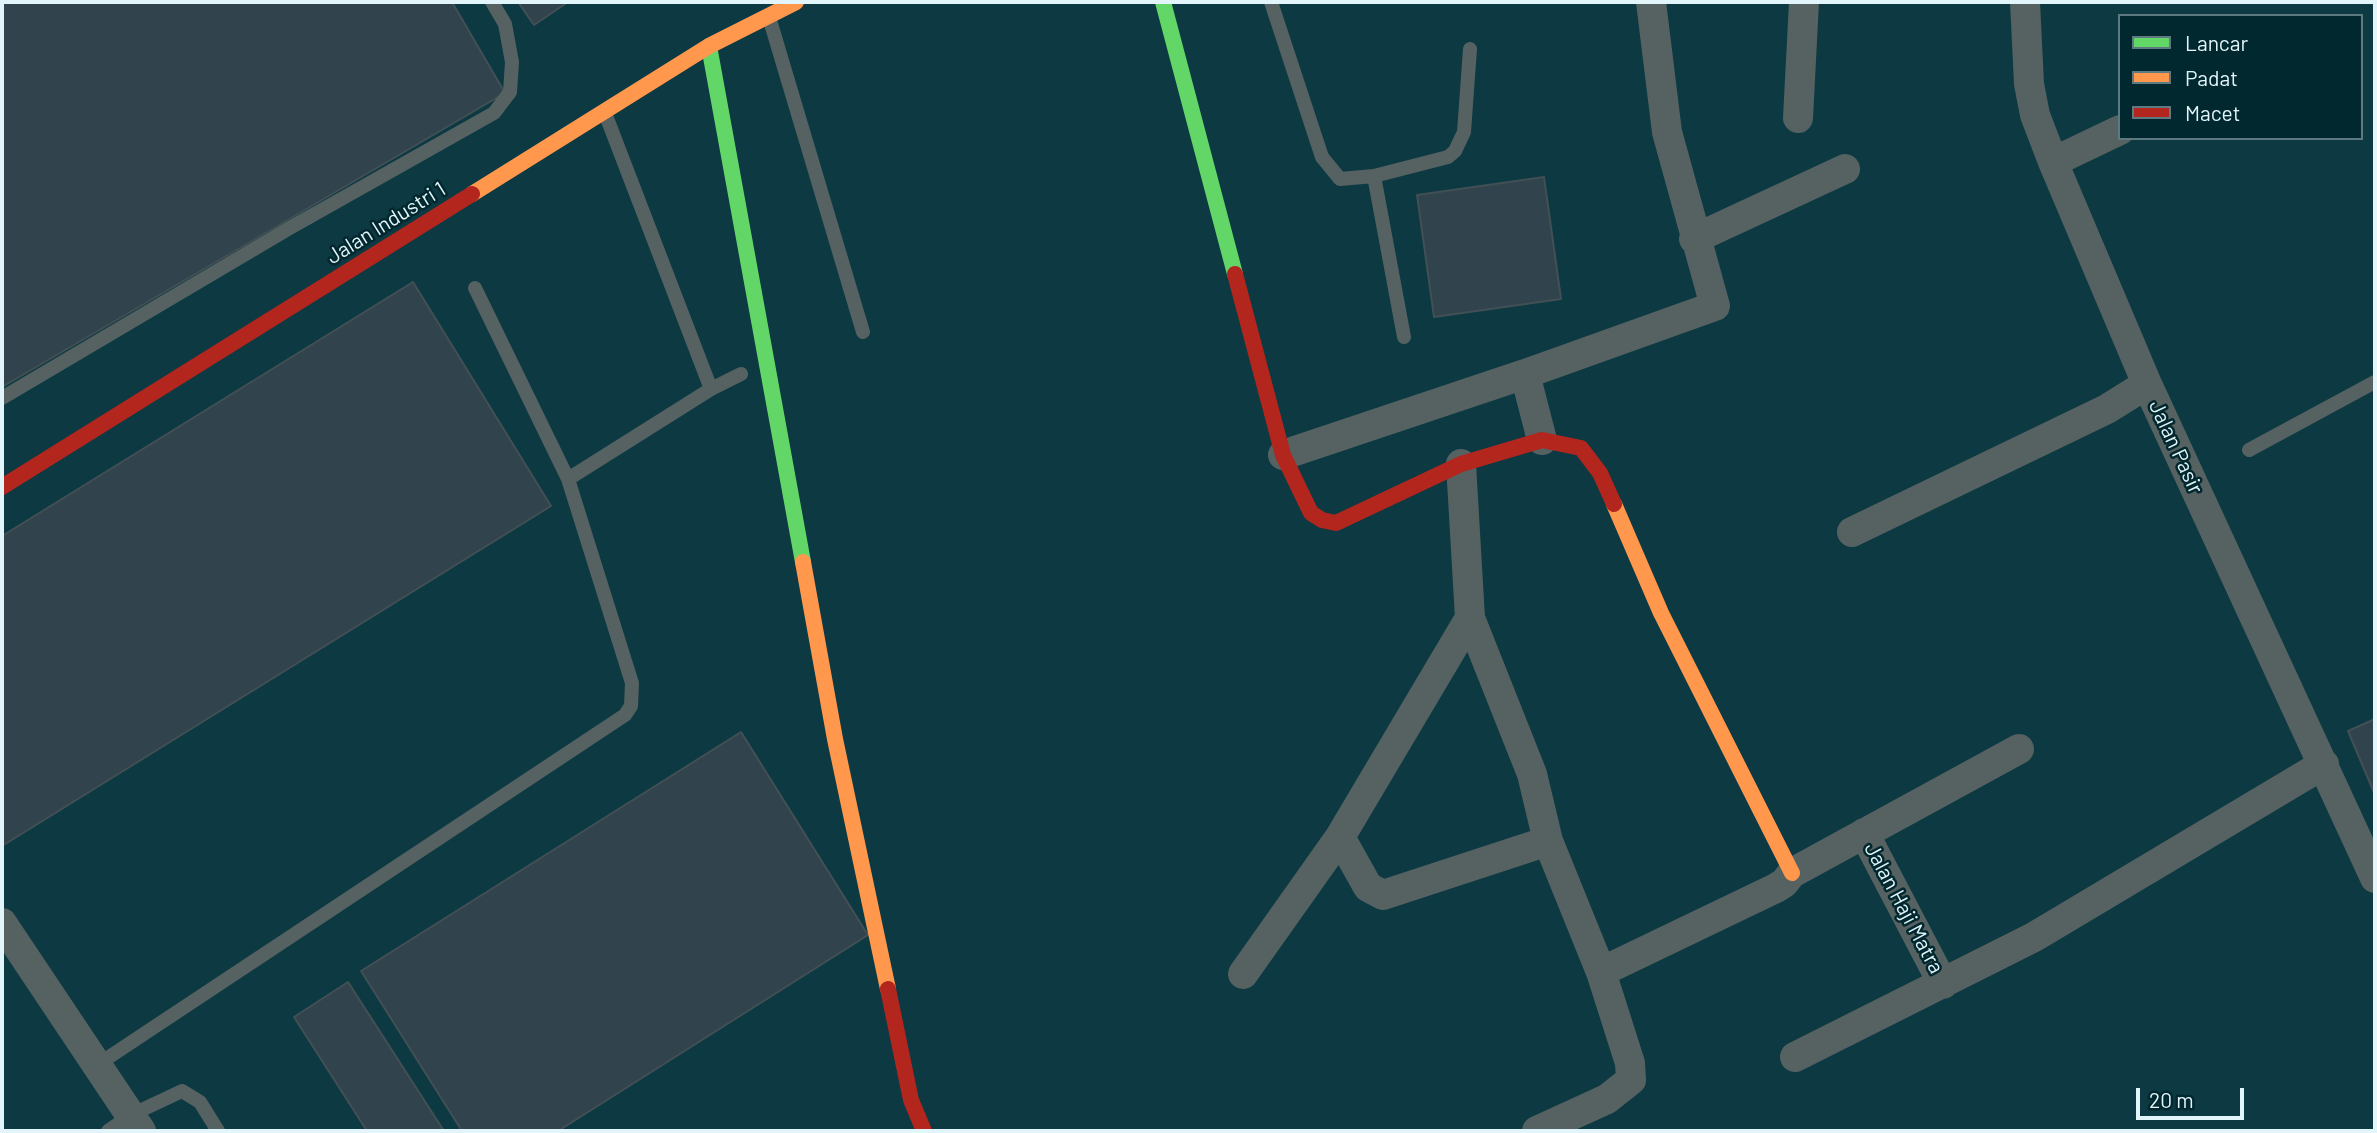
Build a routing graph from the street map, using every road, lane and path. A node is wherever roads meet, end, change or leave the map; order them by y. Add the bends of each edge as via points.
1 (492, 2) edge
2 (796, 2) edge
3 (1163, 2) edge
4 (1271, 2) edge
5 (1651, 2) edge
6 (1804, 2) edge
7 (2025, 2) edge
8 (769, 16) junction
9 (709, 46) junction
10 (1470, 48) dead end
11 (605, 112) junction
12 (1798, 118) dead end
13 (2118, 131) edge
14 (2053, 162) junction
15 (1845, 169) dead end
16 (1374, 176) junction
17 (1695, 239) junction
18 (475, 288) dead end
19 (863, 332) dead end
20 (1404, 337) dead end
21 (741, 374) dead end
22 (1525, 374) junction
23 (2375, 382) edge
24 (2147, 384) junction
25 (711, 389) junction
26 (2, 398) edge
27 (1542, 440) junction
28 (2249, 450) dead end
29 (1283, 455) junction
30 (1461, 464) junction
31 (568, 479) junction
32 (2, 487) edge
33 (1852, 532) dead end
34 (1470, 618) junction
35 (2019, 749) dead end
36 (2324, 764) junction
37 (1864, 833) junction
38 (1340, 837) junction
39 (1548, 841) junction
40 (1792, 873) junction
41 (2375, 878) edge
42 (2, 923) edge
43 (1601, 972) junction
44 (1243, 974) dead end
45 (1943, 984) junction
46 (1795, 1057) dead end
47 (97, 1065) junction
48 (127, 1126) edge
49 (218, 1131) edge
50 (925, 1131) edge
51 (1537, 1131) edge

1 - 26 lane via 505,24 512,62 510,92 494,113
2 - 8 street, Jalan Industri 1
3 - 29 street
4 - 16 lane via 1322,157 1340,179
5 - 17 street via 1667,132
6 - 12 street
7 - 14 street, Jalan Pasir via 2029,83 2035,115
8 - 9 street, Jalan Industri 1
8 - 19 lane
9 - 11 street, Jalan Industri 1
9 - 50 street via 835,739 911,1100
10 - 16 lane via 1464,132 1455,151 1448,157
11 - 25 lane
11 - 32 street, Jalan Industri 1
13 - 14 street
14 - 24 street, Jalan Pasir
15 - 17 street
16 - 20 lane
17 - 22 street via 1715,306
18 - 31 lane
21 - 25 lane
22 - 27 street
22 - 29 street
23 - 28 lane
24 - 33 street via 2107,409
24 - 36 street, Jalan Pasir
25 - 31 lane
27 - 30 street
27 - 40 street via 1581,448 1600,473 1661,613
29 - 30 street via 1311,513 1336,523
30 - 34 street
31 - 47 lane via 632,683 631,706 625,715
34 - 38 street
34 - 39 street via 1531,774
35 - 37 street
36 - 41 street, Jalan Pasir
36 - 45 street via 2034,937
37 - 40 street
37 - 45 street, Jalan Haji Matra
38 - 39 street via 1368,887 1383,895
38 - 44 street
39 - 43 street
40 - 43 street via 1776,888
42 - 47 street
43 - 51 street via 1630,1063 1631,1080 1607,1098
45 - 46 street
47 - 48 street
48 - 49 lane via 174,1092 187,1092 200,1102

